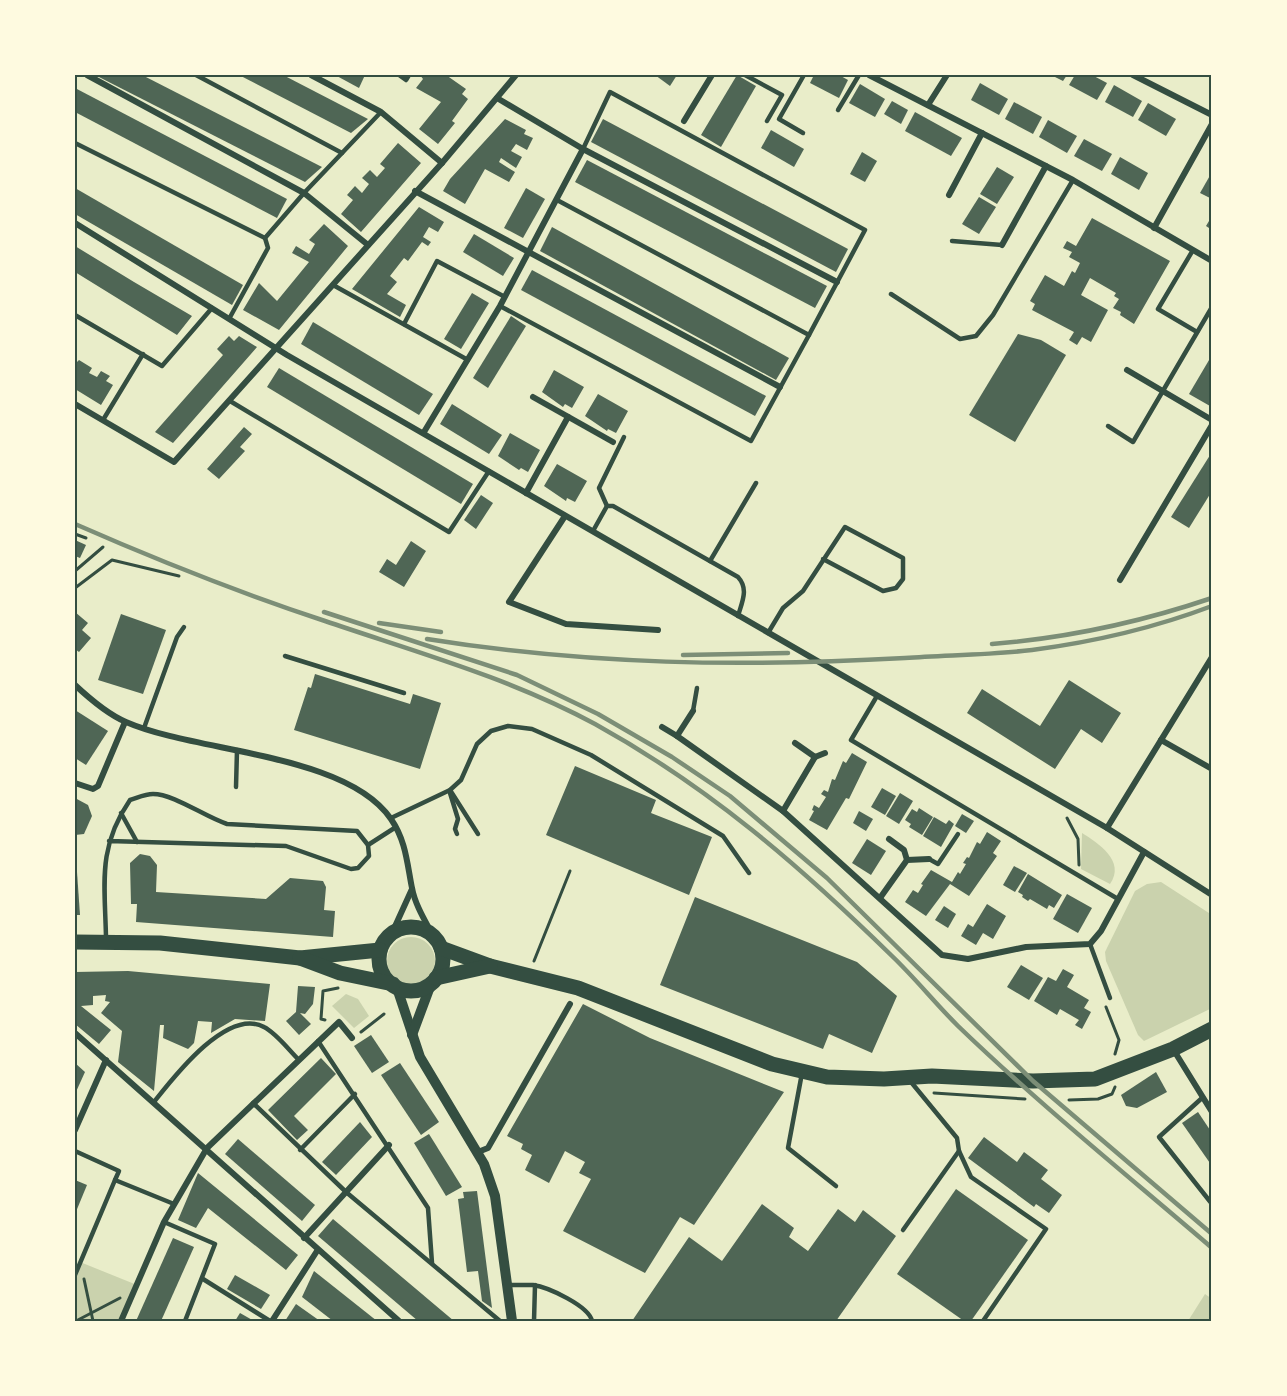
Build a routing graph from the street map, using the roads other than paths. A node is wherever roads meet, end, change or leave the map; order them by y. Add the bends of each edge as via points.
1 (87, 75) edge
2 (196, 75) edge
3 (311, 75) edge
4 (399, 75) edge
5 (409, 75) edge
6 (516, 75) edge
7 (712, 75) edge
8 (745, 75) edge
9 (804, 75) edge
10 (858, 75) edge
11 (869, 75) edge
12 (946, 75) edge
13 (1133, 75) edge
14 (497, 98) junction
15 (928, 105) junction
16 (838, 110) dead end
17 (381, 112) junction
18 (1212, 115) edge
19 (684, 121) dead end
20 (767, 121) dead end
21 (1212, 124) edge
22 (803, 133) dead end
23 (982, 133) junction
24 (75, 143) edge
25 (583, 149) junction
26 (342, 153) junction
27 (442, 163) junction
28 (1046, 166) junction
29 (1073, 180) junction
30 (416, 191) junction
31 (304, 193) junction
32 (949, 195) dead end
33 (557, 200) junction
34 (75, 223) edge
35 (1154, 228) junction
36 (265, 238) junction
37 (952, 241) dead end
38 (368, 245) junction
39 (1002, 245) joint
40 (1193, 250) junction
41 (530, 253) junction
42 (1212, 261) edge
43 (837, 282) junction
44 (333, 285) junction
45 (891, 294) dead end
46 (505, 297) junction
47 (500, 306) junction
48 (1212, 307) edge
49 (212, 308) junction
50 (75, 315) edge
51 (229, 319) junction
52 (404, 324) junction
53 (1197, 332) junction
54 (809, 335) junction
55 (276, 348) junction
56 (143, 354) junction
57 (468, 360) junction
58 (1127, 370) dead end
59 (780, 387) junction
60 (1163, 391) junction
61 (533, 397) dead end
62 (230, 401) junction
63 (75, 404) edge
64 (568, 417) junction
65 (103, 420) junction
66 (1212, 420) edge
67 (1212, 425) edge
68 (1108, 426) dead end
69 (424, 432) junction
70 (624, 437) dead end
71 (613, 442) dead end
72 (489, 471) junction
73 (756, 483) dead end
74 (526, 493) junction
75 (608, 506) junction
76 (565, 516) junction
77 (593, 531) junction
78 (823, 559) junction
79 (710, 561) junction
80 (1120, 580) dead end
81 (738, 616) junction
82 (184, 627) dead end
83 (658, 630) dead end
84 (768, 633) junction
85 (285, 656) dead end
86 (1212, 657) edge
87 (75, 685) edge
88 (697, 688) dead end
89 (404, 693) dead end
90 (877, 696) junction
91 (693, 711) joint
92 (125, 722) junction
93 (662, 727) dead end
94 (144, 728) junction
95 (677, 736) junction
96 (1161, 740) junction
97 (795, 743) dead end
98 (237, 750) junction
99 (825, 753) dead end
100 (816, 757) junction
101 (1212, 769) edge
102 (75, 783) edge
103 (236, 787) dead end
104 (450, 790) junction
105 (783, 811) junction
106 (122, 812) junction
107 (391, 818) junction
108 (396, 827) junction
109 (1107, 828) junction
110 (457, 834) dead end
111 (478, 834) dead end
112 (958, 834) dead end
113 (888, 839) dead end
114 (110, 841) junction
115 (137, 842) junction
116 (368, 845) junction
117 (1144, 852) junction
118 (929, 859) joint
119 (907, 860) junction
120 (749, 873) dead end
121 (412, 889) junction
122 (1212, 895) edge
123 (880, 898) junction
124 (1118, 899) junction
125 (392, 933) junction
126 (432, 934) junction
127 (75, 942) edge
128 (106, 942) junction
129 (1090, 944) junction
130 (441, 948) junction
131 (380, 951) junction
132 (300, 958) junction
133 (490, 966) junction
134 (434, 981) junction
135 (395, 986) junction
136 (1110, 998) road end
137 (570, 1004) dead end
138 (1212, 1029) edge
139 (75, 1033) edge
140 (412, 1035) junction
141 (352, 1038) road end
142 (318, 1040) junction
143 (1173, 1049) junction
144 (298, 1059) junction
145 (106, 1060) junction
146 (802, 1073) junction
147 (907, 1078) junction
148 (355, 1094) junction
149 (1202, 1098) junction
150 (154, 1102) junction
151 (253, 1102) junction
152 (1212, 1112) edge
153 (75, 1130) edge
154 (389, 1145) junction
155 (207, 1148) junction
156 (300, 1150) junction
157 (75, 1151) edge
158 (959, 1151) junction
159 (478, 1152) junction
160 (115, 1180) junction
161 (836, 1186) dead end
162 (346, 1192) junction
163 (174, 1204) junction
164 (1212, 1204) edge
165 (164, 1222) junction
166 (903, 1230) dead end
167 (304, 1238) junction
168 (318, 1251) junction
169 (432, 1263) junction
170 (75, 1275) edge
171 (203, 1279) junction
172 (508, 1285) junction
173 (535, 1286) junction
174 (122, 1321) edge
175 (185, 1321) edge
176 (271, 1321) edge
177 (399, 1321) edge
178 (500, 1321) edge
179 (512, 1321) edge
180 (534, 1321) edge
181 (592, 1321) edge
182 (983, 1321) edge

1 - 31 street
2 - 26 lane
3 - 17 street
4 - 5 lane via 406,80
6 - 14 street
7 - 19 street
8 - 20 lane via 782,95
9 - 22 lane via 778,119
10 - 16 lane
11 - 15 street
12 - 15 street
13 - 18 street
14 - 25 street
14 - 27 street
15 - 23 street
17 - 26 lane
17 - 27 street
21 - 35 street
23 - 28 street
23 - 32 street
24 - 36 lane
25 - 33 street
25 - 43 street
25 - 43 lane via 610,92 865,230
26 - 31 lane
27 - 30 street
28 - 29 street
28 - 39 street
29 - 35 street
29 - 45 lane via 993,315 976,336 960,339
30 - 38 street
30 - 41 street
31 - 36 lane
31 - 38 street
33 - 41 street
33 - 54 lane
34 - 49 street
35 - 40 street
36 - 51 lane via 268,249
37 - 39 lane
38 - 44 street
40 - 42 street
40 - 53 lane via 1158,309
41 - 46 street
41 - 59 street
43 - 54 lane
44 - 52 lane
44 - 55 street
46 - 47 street
46 - 52 lane via 437,261
47 - 57 street
47 - 59 lane via 751,441
48 - 53 lane
49 - 51 street
49 - 56 lane via 162,366
50 - 56 lane
51 - 55 street
52 - 57 lane
53 - 60 lane
54 - 59 lane
55 - 62 street
55 - 69 street
56 - 65 lane
57 - 69 street
58 - 60 street
60 - 66 street
60 - 68 lane via 1133,442
61 - 64 street
62 - 65 street via 174,462
62 - 72 lane via 449,532
63 - 65 street
64 - 71 street
64 - 74 street
67 - 80 street
69 - 72 street
70 - 75 lane via 599,488
72 - 74 street
73 - 79 lane
74 - 76 street
75 - 77 lane
75 - 79 lane
76 - 77 street
76 - 83 street via 509,602 566,624
77 - 81 street
78 - 78 lane via 845,527 903,558 903,579 896,588 883,591
78 - 84 lane via 803,591 783,608
79 - 81 lane via 744,584
81 - 84 street
82 - 94 lane
84 - 90 street
85 - 89 lane
86 - 96 street
87 - 92 street
88 - 91 lane
90 - 109 street
90 - 124 lane via 851,740
91 - 95 street
92 - 94 street
92 - 102 street via 98,786 93,789
93 - 95 street
94 - 98 street via 167,737
95 - 105 street
96 - 101 street
96 - 109 street
97 - 100 street
98 - 103 lane
98 - 107 street via 323,773 370,799
99 - 100 street
100 - 105 street
104 - 107 lane
104 - 110 lane via 458,819
104 - 111 lane
104 - 120 lane via 461,780 477,744 491,731 508,726 532,729 591,755 723,836
105 - 123 street
106 - 114 lane
106 - 115 lane via 126,827
106 - 116 lane via 130,800 151,794 165,796 227,824 357,831
107 - 108 street
108 - 116 lane
108 - 121 street via 406,852
109 - 117 street
112 - 118 lane via 938,864
113 - 119 street via 904,850
114 - 115 lane
114 - 128 lane via 104,863
115 - 116 lane via 286,846 351,869 369,856
117 - 122 street
117 - 124 street
118 - 119 street
119 - 123 street
121 - 125 street
121 - 126 street
123 - 129 street via 942,955 968,959 1026,948
124 - 129 street
125 - 126 main road via 416,927
125 - 131 main road
126 - 130 main road
127 - 128 main road
128 - 132 main road via 160,943
129 - 136 lane
130 - 133 main road
130 - 134 main road via 441,969
131 - 132 main road
131 - 135 main road via 383,974
132 - 135 main road via 340,973
133 - 134 main road
133 - 146 main road via 578,988
134 - 135 main road via 415,990
134 - 140 street
135 - 140 street
137 - 159 street via 488,1148
138 - 143 main road
139 - 145 street
140 - 159 street via 420,1057
141 - 142 street via 339,1022
142 - 144 street
142 - 148 lane
143 - 147 main road via 1095,1079
143 - 149 street
144 - 150 lane via 263,1026 226,1030 186,1061
144 - 151 street
145 - 150 street
145 - 153 street
146 - 147 main road
146 - 161 lane via 788,1148
147 - 158 lane via 957,1138
148 - 154 lane
148 - 156 lane
149 - 152 street
149 - 164 lane via 1159,1137
150 - 155 street
151 - 155 street
151 - 156 lane
154 - 162 street
154 - 169 lane via 428,1208
155 - 163 street
155 - 167 street
156 - 162 lane
157 - 160 lane via 119,1171
158 - 166 lane
158 - 182 lane via 971,1178 1046,1230
159 - 172 street via 495,1196
160 - 163 lane
160 - 170 lane
162 - 167 street
162 - 169 lane
163 - 165 street
165 - 171 lane via 215,1244
165 - 174 street
167 - 168 street
168 - 176 street
168 - 177 street
169 - 178 lane
171 - 175 lane
171 - 176 lane
172 - 173 lane
172 - 179 street
173 - 180 lane
173 - 181 lane via 580,1305

